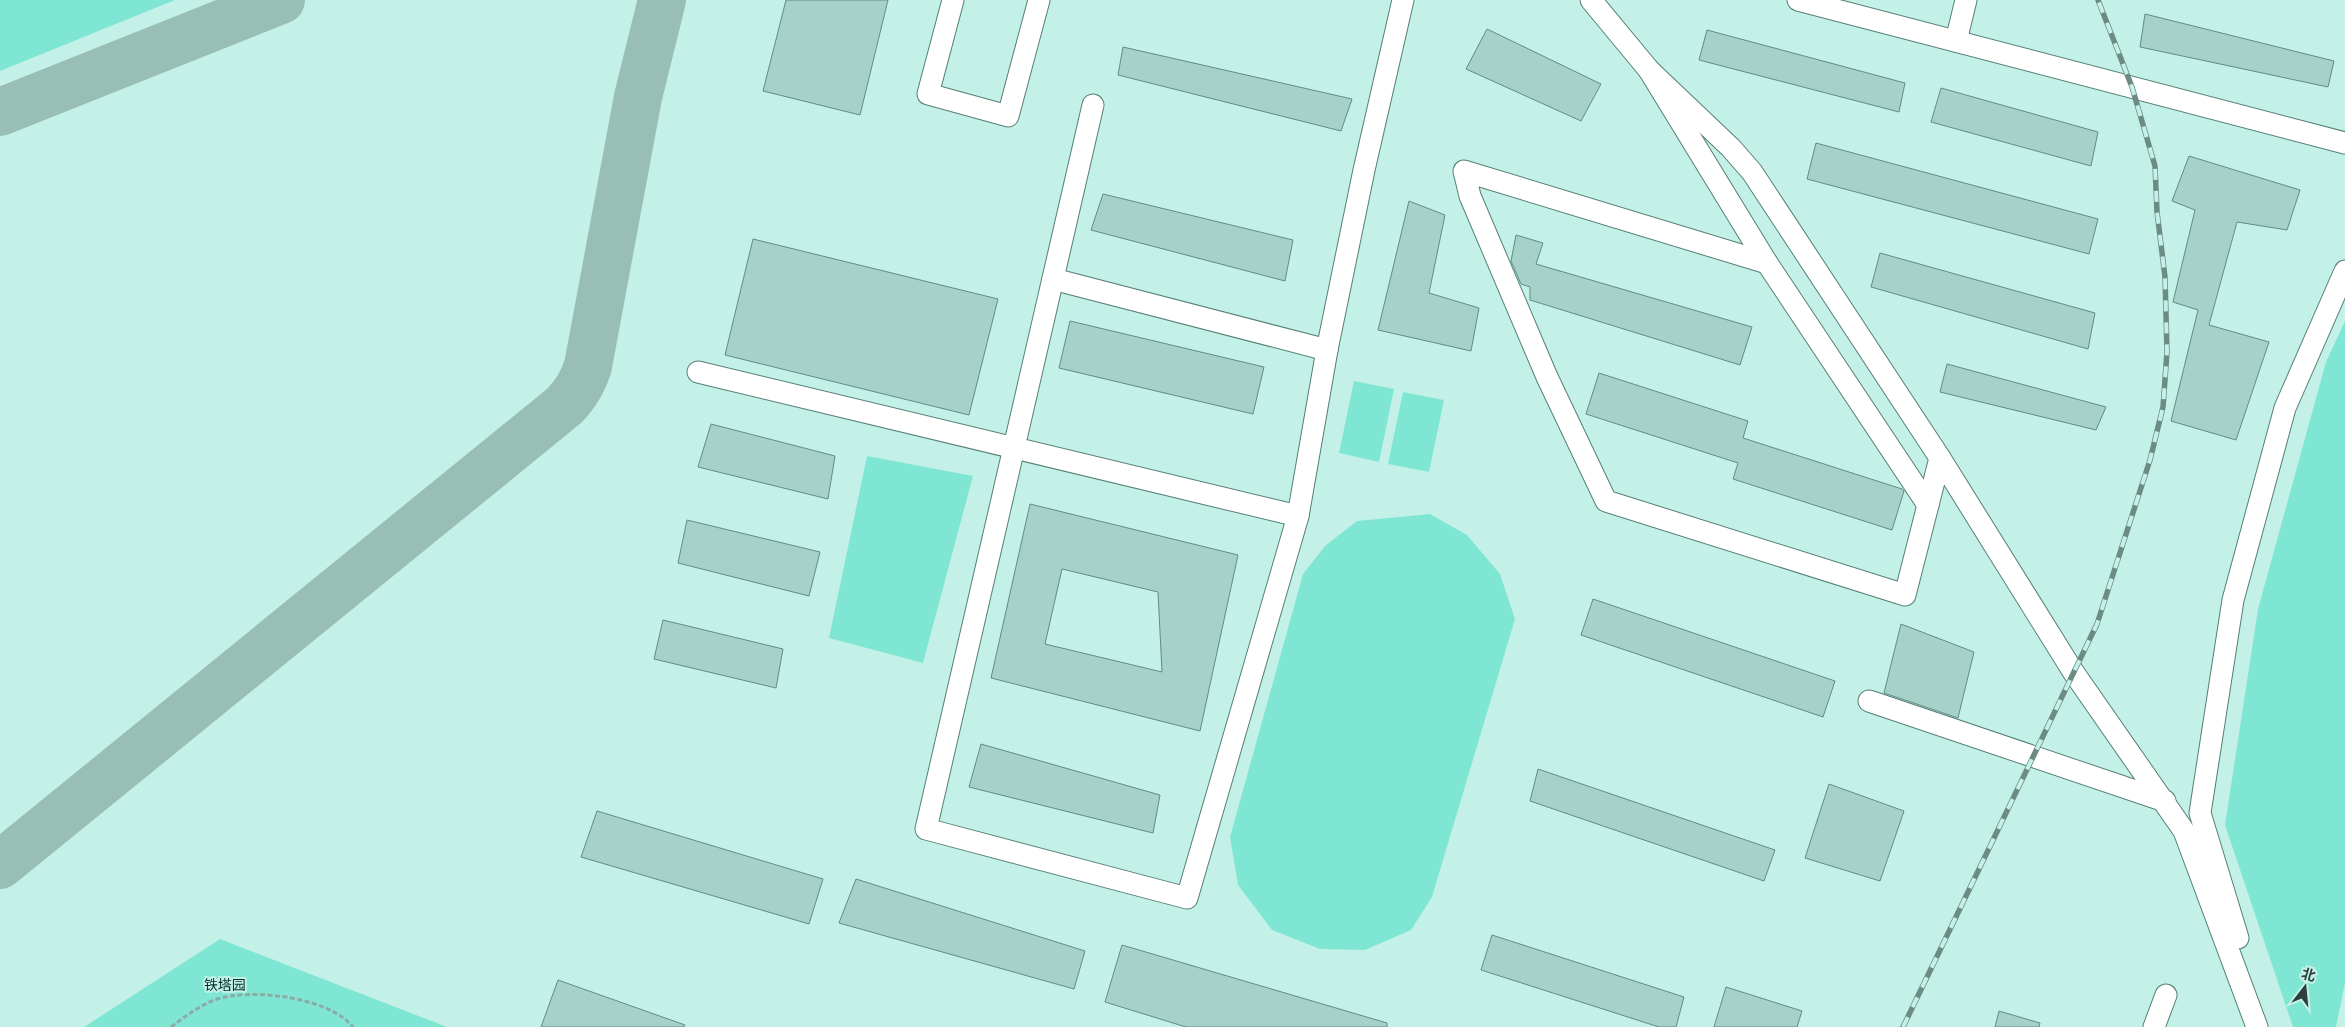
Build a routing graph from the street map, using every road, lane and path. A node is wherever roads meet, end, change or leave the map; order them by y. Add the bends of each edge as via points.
1 (952, 0) edge
2 (1039, 0) edge
3 (1403, 0) edge
4 (1591, 0) edge
5 (1798, 0) edge
6 (1966, 0) edge
7 (1956, 42) junction
8 (1649, 70) junction
9 (1093, 105) dead end
10 (2345, 143) edge
11 (1766, 263) junction
12 (2345, 271) edge
13 (1053, 279) junction
14 (1328, 350) junction
15 (698, 372) dead end
16 (1014, 448) junction
17 (1940, 458) junction
18 (1928, 505) junction
19 (1298, 516) junction
20 (1870, 701) dead end
21 (2200, 813) junction
22 (2166, 994) dead end
23 (171, 1027) edge
24 (352, 1027) edge
25 (2154, 1027) edge
26 (2257, 1027) edge
27 (2265, 1027) edge

1 - 2 street via 928,94 1008,116
3 - 14 street via 1364,170
4 - 8 street
5 - 7 street
6 - 7 street
7 - 10 street
8 - 11 street
8 - 17 street via 1732,148 1752,172
9 - 13 street
11 - 18 street
11 - 18 street via 1464,172 1470,196 1543,368 1606,501 1905,595
12 - 21 street via 2285,408 2235,590
13 - 14 street
13 - 16 street
14 - 19 street
15 - 16 street
16 - 19 street
16 - 19 street via 926,829 1187,898
17 - 18 street
17 - 26 street via 2074,673 2184,831
20 - 21 street
21 - 27 street
22 - 25 street
23 - 24 path via 198,1007 243,994 305,1001 332,1011

